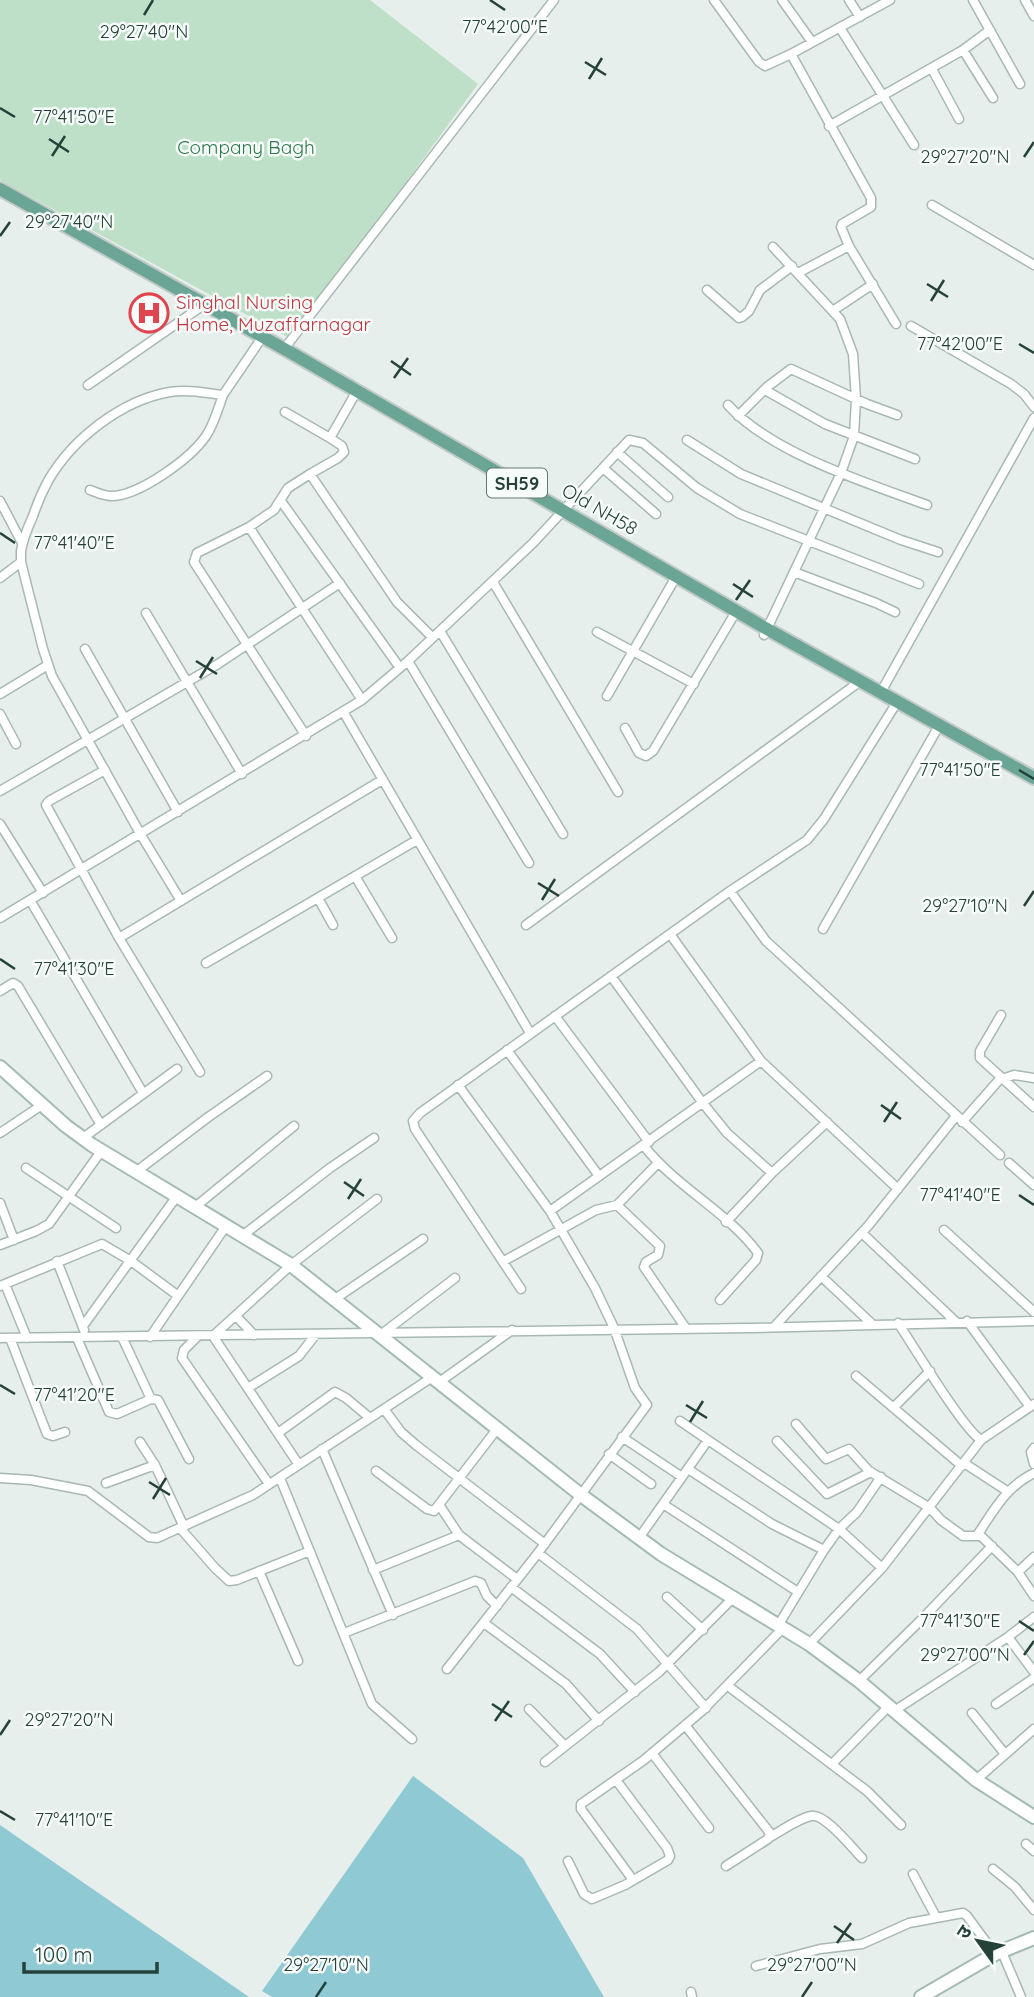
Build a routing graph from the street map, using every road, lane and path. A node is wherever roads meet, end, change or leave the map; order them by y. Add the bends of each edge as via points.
1 (714, 0) edge
2 (782, 0) edge
3 (849, 0) edge
4 (890, 0) edge
5 (972, 0) edge
6 (1025, 0) edge
7 (550, 2) edge
8 (1034, 16) edge
9 (860, 17) junction
10 (840, 28) junction
11 (989, 30) junction
12 (812, 43) junction
13 (963, 50) junction
14 (791, 54) junction
15 (932, 69) junction
16 (1020, 84) dead end
17 (883, 95) junction
18 (993, 98) dead end
19 (959, 119) dead end
20 (829, 126) junction
21 (914, 145) dead end
22 (0, 189) edge
23 (0, 198) edge
24 (932, 205) dead end
25 (849, 246) junction
26 (773, 247) dead end
27 (1034, 265) edge
28 (795, 269) junction
29 (873, 284) junction
30 (707, 290) dead end
31 (202, 306) junction
32 (834, 310) junction
33 (896, 324) dead end
34 (911, 326) dead end
35 (261, 339) junction
36 (284, 349) junction
37 (88, 385) dead end
38 (765, 390) junction
39 (349, 391) junction
40 (223, 396) junction
41 (856, 399) junction
42 (728, 405) dead end
43 (1034, 407) edge
44 (285, 412) dead end
45 (897, 415) dead end
46 (738, 416) junction
47 (1034, 418) edge
48 (854, 436) junction
49 (330, 438) junction
50 (687, 440) dead end
51 (617, 452) junction
52 (915, 459) dead end
53 (603, 468) junction
54 (841, 473) junction
55 (310, 474) junction
56 (90, 490) dead end
57 (668, 497) dead end
58 (0, 501) edge
59 (281, 501) junction
60 (927, 505) dead end
61 (824, 508) junction
62 (563, 514) junction
63 (656, 514) dead end
64 (249, 527) junction
65 (809, 541) junction
66 (22, 543) junction
67 (938, 552) dead end
68 (21, 562) junction
69 (794, 572) junction
70 (0, 578) edge
71 (493, 582) junction
72 (673, 582) junction
73 (340, 583) junction
74 (919, 584) dead end
75 (302, 608) junction
76 (895, 612) dead end
77 (146, 613) dead end
78 (734, 615) junction
79 (440, 631) junction
80 (597, 632) dead end
81 (766, 632) junction
82 (432, 637) junction
83 (247, 645) junction
84 (85, 649) dead end
85 (633, 652) junction
86 (408, 661) junction
87 (48, 665) junction
88 (400, 668) junction
89 (186, 682) junction
90 (694, 684) junction
91 (855, 685) junction
92 (881, 692) junction
93 (0, 694) edge
94 (607, 696) dead end
95 (362, 700) junction
96 (894, 707) junction
97 (344, 713) junction
98 (0, 714) edge
99 (125, 719) junction
100 (625, 728) dead end
101 (936, 731) junction
102 (306, 736) junction
103 (88, 740) junction
104 (16, 744) dead end
105 (105, 770) junction
106 (242, 774) junction
107 (1034, 778) edge
108 (382, 780) junction
109 (1034, 786) edge
110 (0, 791) edge
111 (618, 792) dead end
112 (178, 812) junction
113 (0, 824) edge
114 (563, 834) dead end
115 (141, 835) junction
116 (417, 840) junction
117 (529, 863) dead end
118 (82, 869) junction
119 (355, 876) junction
120 (730, 891) junction
121 (43, 893) junction
122 (318, 898) junction
123 (30, 900) junction
124 (181, 901) junction
125 (0, 918) edge
126 (333, 925) dead end
127 (526, 925) dead end
128 (823, 929) dead end
129 (670, 934) junction
130 (119, 938) junction
131 (392, 938) dead end
132 (206, 963) dead end
133 (611, 976) junction
134 (0, 991) edge
135 (1001, 1015) dead end
136 (555, 1016) junction
137 (530, 1033) junction
138 (507, 1050) junction
139 (761, 1061) junction
140 (0, 1067) edge
141 (177, 1069) dead end
142 (200, 1072) dead end
143 (267, 1076) dead end
144 (1034, 1078) edge
145 (1002, 1079) junction
146 (458, 1085) junction
147 (143, 1093) junction
148 (702, 1102) junction
149 (42, 1105) junction
150 (1034, 1107) edge
151 (959, 1119) junction
152 (827, 1122) junction
153 (101, 1125) junction
154 (294, 1126) dead end
155 (0, 1133) edge
156 (83, 1138) junction
157 (374, 1138) dead end
158 (647, 1144) junction
159 (102, 1150) junction
160 (1000, 1155) dead end
161 (1009, 1163) dead end
162 (657, 1164) junction
163 (26, 1168) dead end
164 (137, 1171) junction
165 (772, 1173) junction
166 (599, 1176) junction
167 (1034, 1185) edge
168 (898, 1189) junction
169 (177, 1196) junction
170 (68, 1197) junction
171 (377, 1199) dead end
172 (0, 1203) edge
173 (617, 1205) junction
174 (195, 1206) junction
175 (550, 1212) junction
176 (726, 1222) junction
177 (226, 1226) junction
178 (116, 1228) dead end
179 (560, 1229) junction
180 (944, 1230) dead end
181 (862, 1233) junction
182 (242, 1236) junction
183 (423, 1238) dead end
184 (14, 1240) junction
185 (0, 1245) edge
186 (57, 1261) junction
187 (131, 1261) junction
188 (504, 1261) junction
189 (291, 1265) junction
190 (821, 1276) junction
191 (455, 1278) dead end
192 (3, 1285) edge
193 (521, 1289) dead end
194 (177, 1295) junction
195 (335, 1299) junction
196 (720, 1300) dead end
197 (1034, 1312) edge
198 (236, 1316) junction
199 (967, 1321) junction
200 (1034, 1321) edge
201 (956, 1322) junction
202 (898, 1323) junction
203 (872, 1324) junction
204 (83, 1326) junction
205 (685, 1327) junction
206 (774, 1327) junction
207 (614, 1328) junction
208 (512, 1331) junction
209 (379, 1333) junction
210 (254, 1335) junction
211 (316, 1335) junction
212 (198, 1336) junction
213 (213, 1336) junction
214 (122, 1337) junction
215 (150, 1337) junction
216 (0, 1338) edge
217 (10, 1338) junction
218 (27, 1338) junction
219 (77, 1338) junction
220 (87, 1338) junction
221 (930, 1371) junction
222 (856, 1377) dead end
223 (434, 1380) junction
224 (248, 1388) junction
225 (151, 1399) junction
226 (1032, 1406) edge
227 (894, 1407) junction
228 (384, 1409) junction
229 (370, 1418) junction
230 (680, 1421) dead end
231 (796, 1423) dead end
232 (497, 1429) junction
233 (65, 1432) dead end
234 (278, 1433) junction
235 (622, 1437) junction
236 (708, 1440) junction
237 (981, 1440) junction
238 (777, 1441) dead end
239 (140, 1442) dead end
240 (1034, 1448) edge
241 (322, 1449) junction
242 (609, 1454) junction
243 (189, 1459) dead end
244 (1034, 1464) edge
245 (155, 1465) junction
246 (299, 1465) junction
247 (963, 1465) junction
248 (688, 1469) junction
249 (376, 1471) dead end
250 (871, 1472) junction
251 (1034, 1473) edge
252 (682, 1477) junction
253 (881, 1477) junction
254 (0, 1478) edge
255 (280, 1478) junction
256 (461, 1479) junction
257 (106, 1483) dead end
258 (650, 1484) dead end
259 (270, 1485) junction
260 (1007, 1491) junction
261 (581, 1495) junction
262 (663, 1504) junction
263 (440, 1506) junction
264 (930, 1508) junction
265 (182, 1527) junction
266 (839, 1529) junction
267 (978, 1534) junction
268 (459, 1535) junction
269 (639, 1538) junction
270 (545, 1544) junction
271 (992, 1546) junction
272 (824, 1550) junction
273 (310, 1551) junction
274 (538, 1553) junction
275 (1034, 1557) edge
276 (882, 1568) junction
277 (373, 1570) junction
278 (259, 1572) junction
279 (1018, 1572) junction
280 (517, 1579) junction
281 (511, 1587) junction
282 (798, 1592) junction
283 (1034, 1596) edge
284 (667, 1597) dead end
285 (734, 1597) junction
286 (497, 1606) junction
287 (393, 1615) junction
288 (1034, 1617) edge
289 (484, 1623) junction
290 (782, 1625) junction
291 (702, 1630) junction
292 (344, 1633) junction
293 (1009, 1637) junction
294 (809, 1644) junction
295 (298, 1661) dead end
296 (669, 1663) junction
297 (447, 1669) dead end
298 (1034, 1675) edge
299 (859, 1681) junction
300 (728, 1686) junction
301 (635, 1692) junction
302 (996, 1704) dead end
303 (706, 1708) junction
304 (891, 1708) junction
305 (529, 1709) dead end
306 (972, 1713) dead end
307 (599, 1721) junction
308 (685, 1725) junction
309 (1034, 1729) edge
310 (412, 1739) dead end
311 (565, 1746) junction
312 (652, 1753) junction
313 (1004, 1754) junction
314 (545, 1762) dead end
315 (832, 1764) junction
316 (616, 1780) junction
317 (976, 1780) junction
318 (1034, 1817) edge
319 (901, 1825) dead end
320 (709, 1828) dead end
321 (770, 1837) junction
322 (1026, 1844) dead end
323 (1034, 1851) edge
324 (862, 1858) dead end
325 (568, 1860) dead end
326 (726, 1867) dead end
327 (993, 1869) dead end
328 (913, 1874) dead end
329 (633, 1880) junction
330 (1034, 1910) edge
331 (936, 1917) junction
332 (1034, 1938) edge
333 (998, 1953) junction
334 (756, 1966) dead end
335 (921, 1997) edge
336 (1021, 1997) edge

1 - 14 street via 762,65
2 - 12 street
3 - 9 street
4 - 9 street
5 - 11 street
6 - 8 street
7 - 36 street
9 - 10 street
10 - 12 street
10 - 17 street
11 - 13 street
11 - 16 street
12 - 14 street
13 - 15 street
13 - 18 street
14 - 20 street
15 - 17 street
15 - 19 street
17 - 20 street
17 - 21 street
20 - 25 street via 872,202 842,224
22 - 31 main road, Old NH58 / SH59
23 - 31 main road, Old NH58 / SH59
24 - 27 street
25 - 28 street
25 - 29 street
26 - 28 street
28 - 30 street via 760,290 749,311 739,318
28 - 32 street
29 - 32 street
29 - 33 street
31 - 35 main road, Old NH58 / SH59
31 - 37 street
32 - 41 street via 853,354
34 - 43 street via 1011,384
35 - 36 main road, Old NH58 / SH59
35 - 39 main road, Old NH58 / SH59
35 - 40 street
36 - 39 main road, Old NH58 / SH59
38 - 41 street via 791,369
38 - 46 street
38 - 48 street
39 - 49 street
39 - 62 main road, Old NH58 / SH59
40 - 56 street via 211,427 185,459 125,494
40 - 66 street via 173,391 132,404 108,419 60,463 47,482
41 - 45 street
41 - 48 street
42 - 46 street
44 - 49 street
46 - 54 street via 775,442
47 - 92 street
48 - 52 street
48 - 54 street
49 - 55 street via 345,452
50 - 61 street via 741,474
51 - 53 street
51 - 57 street
51 - 65 street via 629,440 643,443 715,500
53 - 62 street
53 - 63 street
54 - 60 street
54 - 61 street
55 - 59 street via 288,488
55 - 82 street via 397,602
58 - 66 street
59 - 64 street
59 - 73 street
61 - 65 street
61 - 67 street
62 - 71 street
62 - 72 main road, Old NH58 / SH59
62 - 81 main road, Old NH58 / SH59
64 - 75 street
64 - 83 street via 197,553 194,559
65 - 69 street
65 - 74 street
66 - 68 street
68 - 70 street
68 - 87 street
69 - 76 street
69 - 81 street
71 - 79 street
71 - 111 street
72 - 78 main road, Old NH58 / SH59
72 - 85 street
73 - 75 street
73 - 88 street
75 - 83 street
75 - 95 street
77 - 89 street
78 - 81 main road, Old NH58 / SH59
78 - 90 street
79 - 82 street
79 - 114 street
80 - 85 street
81 - 91 main road, Old NH58 / SH59
81 - 92 main road, Old NH58 / SH59
82 - 86 street
83 - 89 street
83 - 102 street
84 - 99 street
85 - 90 street
85 - 94 street
86 - 88 street
86 - 117 street
87 - 93 street
87 - 103 street
88 - 95 street
89 - 99 street
89 - 106 street
90 - 100 street via 650,754 639,753
91 - 96 main road, Old NH58 / SH59
91 - 127 street
92 - 107 main road, Old NH58 / SH59
95 - 97 street
96 - 101 main road, Old NH58 / SH59
96 - 120 street via 816,831
97 - 102 street
97 - 108 street
98 - 104 street
99 - 103 street
99 - 112 street
101 - 109 main road, Old NH58 / SH59
101 - 128 street
102 - 106 street
103 - 105 street
103 - 110 street
105 - 115 street
105 - 118 street via 46,805
106 - 112 street
108 - 116 street
108 - 124 street
112 - 115 street
113 - 121 street
115 - 118 street
115 - 124 street
116 - 119 street
116 - 137 street
118 - 121 street
118 - 130 street
119 - 122 street
119 - 131 street
120 - 129 street
120 - 151 street via 766,941
121 - 123 street
122 - 126 street
122 - 132 street
123 - 125 street
123 - 147 street
124 - 130 street
129 - 133 street
129 - 139 street
130 - 142 street
133 - 136 street
133 - 148 street
134 - 153 street via 13,982 19,986
135 - 145 street via 979,1054
136 - 137 street
136 - 158 street
137 - 138 street
138 - 146 street
138 - 166 street
139 - 148 street
139 - 152 street
140 - 149 street
141 - 147 street
143 - 164 street
144 - 145 street via 1014,1075
145 - 150 street
145 - 151 street
146 - 175 street
146 - 188 street via 420,1113 413,1125
147 - 153 street
148 - 158 street
148 - 165 street via 727,1133
149 - 155 street
149 - 156 street
151 - 160 street
151 - 168 street
152 - 165 street
152 - 168 street
153 - 156 street
154 - 174 street
156 - 159 street
157 - 182 street
158 - 162 street
158 - 166 street
159 - 164 street
159 - 170 street
161 - 167 street
162 - 173 street
162 - 176 street
163 - 170 street
164 - 169 street
165 - 176 street
166 - 175 street
168 - 181 street
169 - 174 street
169 - 187 street
170 - 178 street
170 - 184 street via 49,1224
171 - 189 street
172 - 184 street
173 - 179 street via 596,1210
173 - 205 street via 660,1246 658,1255 644,1264 645,1270
174 - 177 street
175 - 179 street
176 - 196 street via 758,1256
177 - 182 street
177 - 194 street
179 - 188 street
179 - 207 street
180 - 197 street
181 - 190 street
181 - 201 street
182 - 189 street
183 - 195 street
184 - 185 street
186 - 187 street via 102,1244
186 - 192 street
186 - 204 street
187 - 194 street
187 - 204 street
188 - 193 street
189 - 195 street
189 - 198 street
190 - 203 street
190 - 206 street
191 - 209 street
192 - 218 street
194 - 215 street
195 - 209 street
198 - 210 street
198 - 213 street
199 - 200 street
199 - 201 street
199 - 226 street
201 - 202 street
202 - 203 street
202 - 221 street
203 - 206 street
204 - 220 street
205 - 206 street
205 - 207 street
207 - 208 street
207 - 235 street via 635,1388 647,1405
208 - 209 street
208 - 223 street
209 - 211 street
209 - 223 street
210 - 211 street
210 - 213 street
211 - 224 street via 299,1356
212 - 213 street
212 - 215 street
212 - 259 street via 182,1358
213 - 224 street
214 - 215 street
214 - 220 street
214 - 225 street
216 - 217 street
217 - 218 street
217 - 233 street via 45,1431 53,1436
218 - 219 street
219 - 220 street
219 - 225 street via 108,1412 117,1414
221 - 227 street
221 - 237 street
222 - 227 street
223 - 228 street
223 - 232 street
224 - 234 street
225 - 243 street via 161,1404
226 - 237 street
227 - 247 street
228 - 229 street
228 - 256 street via 401,1432
229 - 234 street via 335,1392
229 - 241 street
230 - 236 street
231 - 250 street via 826,1459 849,1449
232 - 256 street
232 - 261 street
234 - 246 street
235 - 242 street
235 - 252 street
236 - 248 street
236 - 266 street
237 - 247 street
238 - 250 street via 827,1494
239 - 245 street
240 - 244 street
241 - 246 street
241 - 277 street
242 - 258 street
242 - 261 street
245 - 257 street
245 - 265 street
246 - 255 street
247 - 260 street
247 - 264 street
248 - 252 street
248 - 272 street via 772,1524
249 - 263 street via 426,1509 434,1511
250 - 253 street
251 - 260 street
252 - 262 street
253 - 264 street
253 - 266 street
254 - 265 street via 88,1491 152,1538
255 - 259 street
255 - 273 street
256 - 263 street
256 - 270 street
259 - 265 street
260 - 267 street
261 - 269 street
261 - 270 street
262 - 269 street
262 - 282 street
263 - 268 street
264 - 267 street via 963,1536
264 - 276 street
265 - 278 street via 229,1581
266 - 272 street
266 - 276 street
267 - 271 street
268 - 277 street
268 - 280 street
269 - 285 street
270 - 274 street
271 - 279 street
271 - 299 street
272 - 282 street
273 - 278 street
273 - 292 street
274 - 280 street
274 - 296 street via 625,1618
275 - 279 street
276 - 294 street
277 - 287 street
278 - 295 street
279 - 283 street
280 - 281 street
281 - 286 street
281 - 301 street via 600,1654
282 - 290 street
284 - 291 street
285 - 290 street
285 - 291 street
286 - 287 street via 477,1581
286 - 289 street
287 - 292 street
288 - 293 street
289 - 297 street
289 - 307 street via 566,1684
290 - 294 street
290 - 300 street
291 - 296 street
292 - 310 street via 372,1704
293 - 298 street
293 - 304 street
294 - 299 street
296 - 301 street
296 - 303 street
298 - 302 street
299 - 304 street
300 - 303 street
300 - 315 street
301 - 307 street
303 - 308 street
304 - 315 street
304 - 317 street
305 - 311 street
306 - 313 street
307 - 311 street
308 - 312 street
308 - 321 street
309 - 313 street
311 - 314 street
312 - 316 street
312 - 320 street
313 - 317 street
315 - 319 street
316 - 329 street via 581,1804 581,1809
316 - 329 street via 669,1852 666,1863
317 - 318 street
321 - 324 street via 810,1816 819,1816
321 - 326 street
322 - 323 street
325 - 329 street via 589,1899
327 - 330 street
328 - 331 street
331 - 333 street via 965,1914
331 - 334 street via 909,1923 862,1944 820,1949
332 - 333 street
333 - 335 street
333 - 336 street

